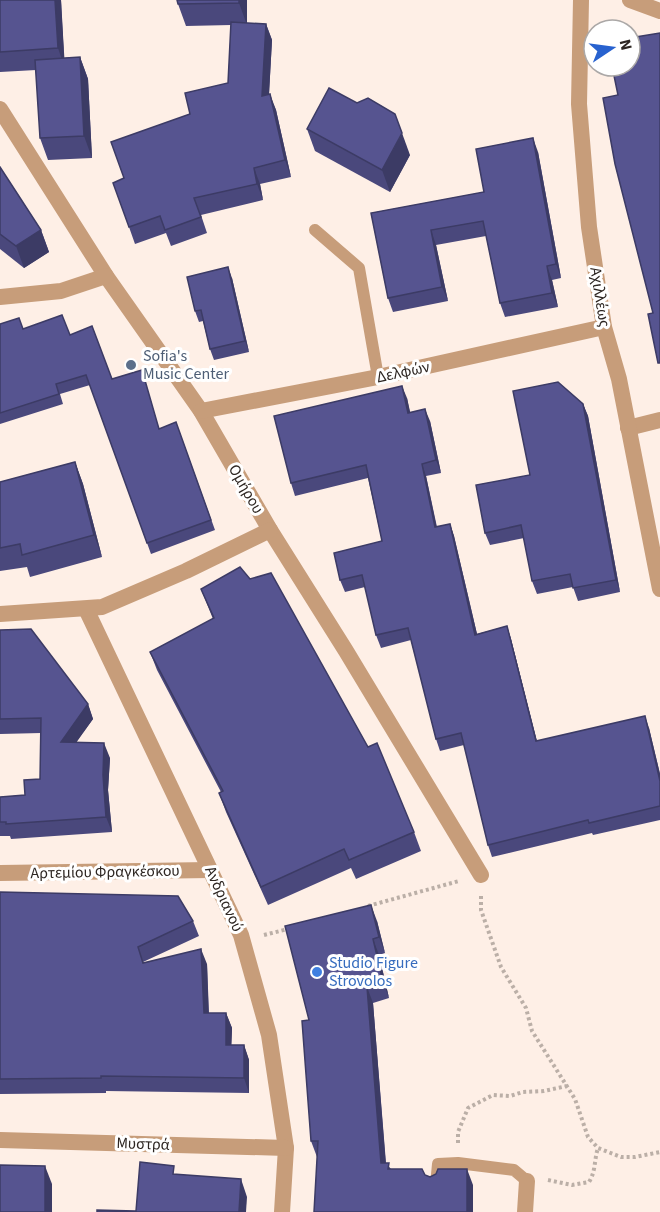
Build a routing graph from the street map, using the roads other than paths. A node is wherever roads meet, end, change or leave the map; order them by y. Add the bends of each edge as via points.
1 (581, 0) edge
2 (630, 0) edge
3 (660, 11) edge
4 (0, 109) edge
5 (315, 230) dead end
6 (106, 276) junction
7 (0, 297) edge
8 (603, 327) junction
9 (378, 377) junction
10 (201, 411) junction
11 (660, 420) edge
12 (628, 428) junction
13 (270, 530) junction
14 (660, 589) edge
15 (86, 609) junction
16 (0, 614) edge
17 (210, 870) junction
18 (0, 873) edge
19 (480, 875) road end
20 (0, 1140) edge
21 (286, 1148) junction
22 (526, 1181) joint
23 (436, 1185) edge
24 (282, 1212) edge
25 (525, 1212) edge

1 - 8 street, Αχιλλέως via 579,104 589,227
2 - 3 street
4 - 6 street, Ομήρου
5 - 9 lane via 359,268
6 - 7 street via 61,291
6 - 10 street, Ομήρου
8 - 9 street, Δελφών
8 - 12 street, Αχιλλέως via 619,379
9 - 10 street, Δελφών
10 - 13 street, Ομήρου
11 - 12 street
12 - 14 street, Αχιλλέως
13 - 15 street via 186,571 102,607
13 - 19 street, Ομήρου
15 - 16 street
15 - 17 street, Ανδριανού
17 - 18 street, Αρτεμίου Φραγκέσκου
17 - 21 street, Ανδριανού via 243,941 269,1035
20 - 21 street, Μυστρά
21 - 24 street, Ανδριανού
22 - 23 lane via 514,1170 458,1163 438,1164
22 - 25 street

